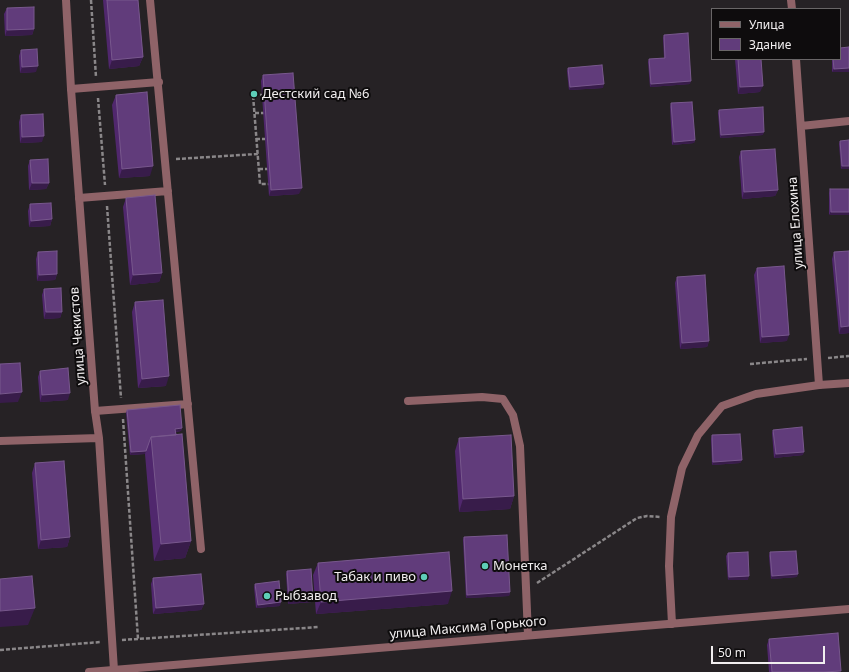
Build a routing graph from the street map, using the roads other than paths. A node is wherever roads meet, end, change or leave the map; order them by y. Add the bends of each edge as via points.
1 (66, 0) edge
2 (150, 0) edge
3 (796, 60) edge
4 (159, 82) junction
5 (71, 89) junction
6 (849, 121) edge
7 (801, 126) junction
8 (168, 191) junction
9 (79, 198) junction
10 (849, 383) edge
11 (820, 385) junction
12 (408, 401) dead end
13 (188, 404) junction
14 (95, 411) junction
15 (99, 438) junction
16 (0, 441) edge
17 (201, 549) dead end
18 (849, 609) edge
19 (672, 624) junction
20 (528, 635) junction
21 (114, 670) junction
22 (89, 672) edge

1 - 5 street, улица Чекистов
2 - 4 street
3 - 7 street, улица Елохина
4 - 5 street
4 - 8 street
5 - 9 street, улица Чекистов
6 - 7 street
7 - 11 street, улица Елохина
8 - 9 street
8 - 13 street
9 - 14 street, улица Чекистов
10 - 11 street
11 - 19 street via 756,394 722,406 698,434 682,468 671,517 669,566
12 - 20 street via 482,397 503,400 514,415 520,446
13 - 14 street
13 - 17 street
14 - 15 street, улица Чекистов
15 - 16 street
15 - 21 street, улица Чекистов
18 - 19 street, улица Максима Горького
19 - 20 street, улица Максима Горького
20 - 21 street, улица Максима Горького
21 - 22 street, улица Максима Горького

